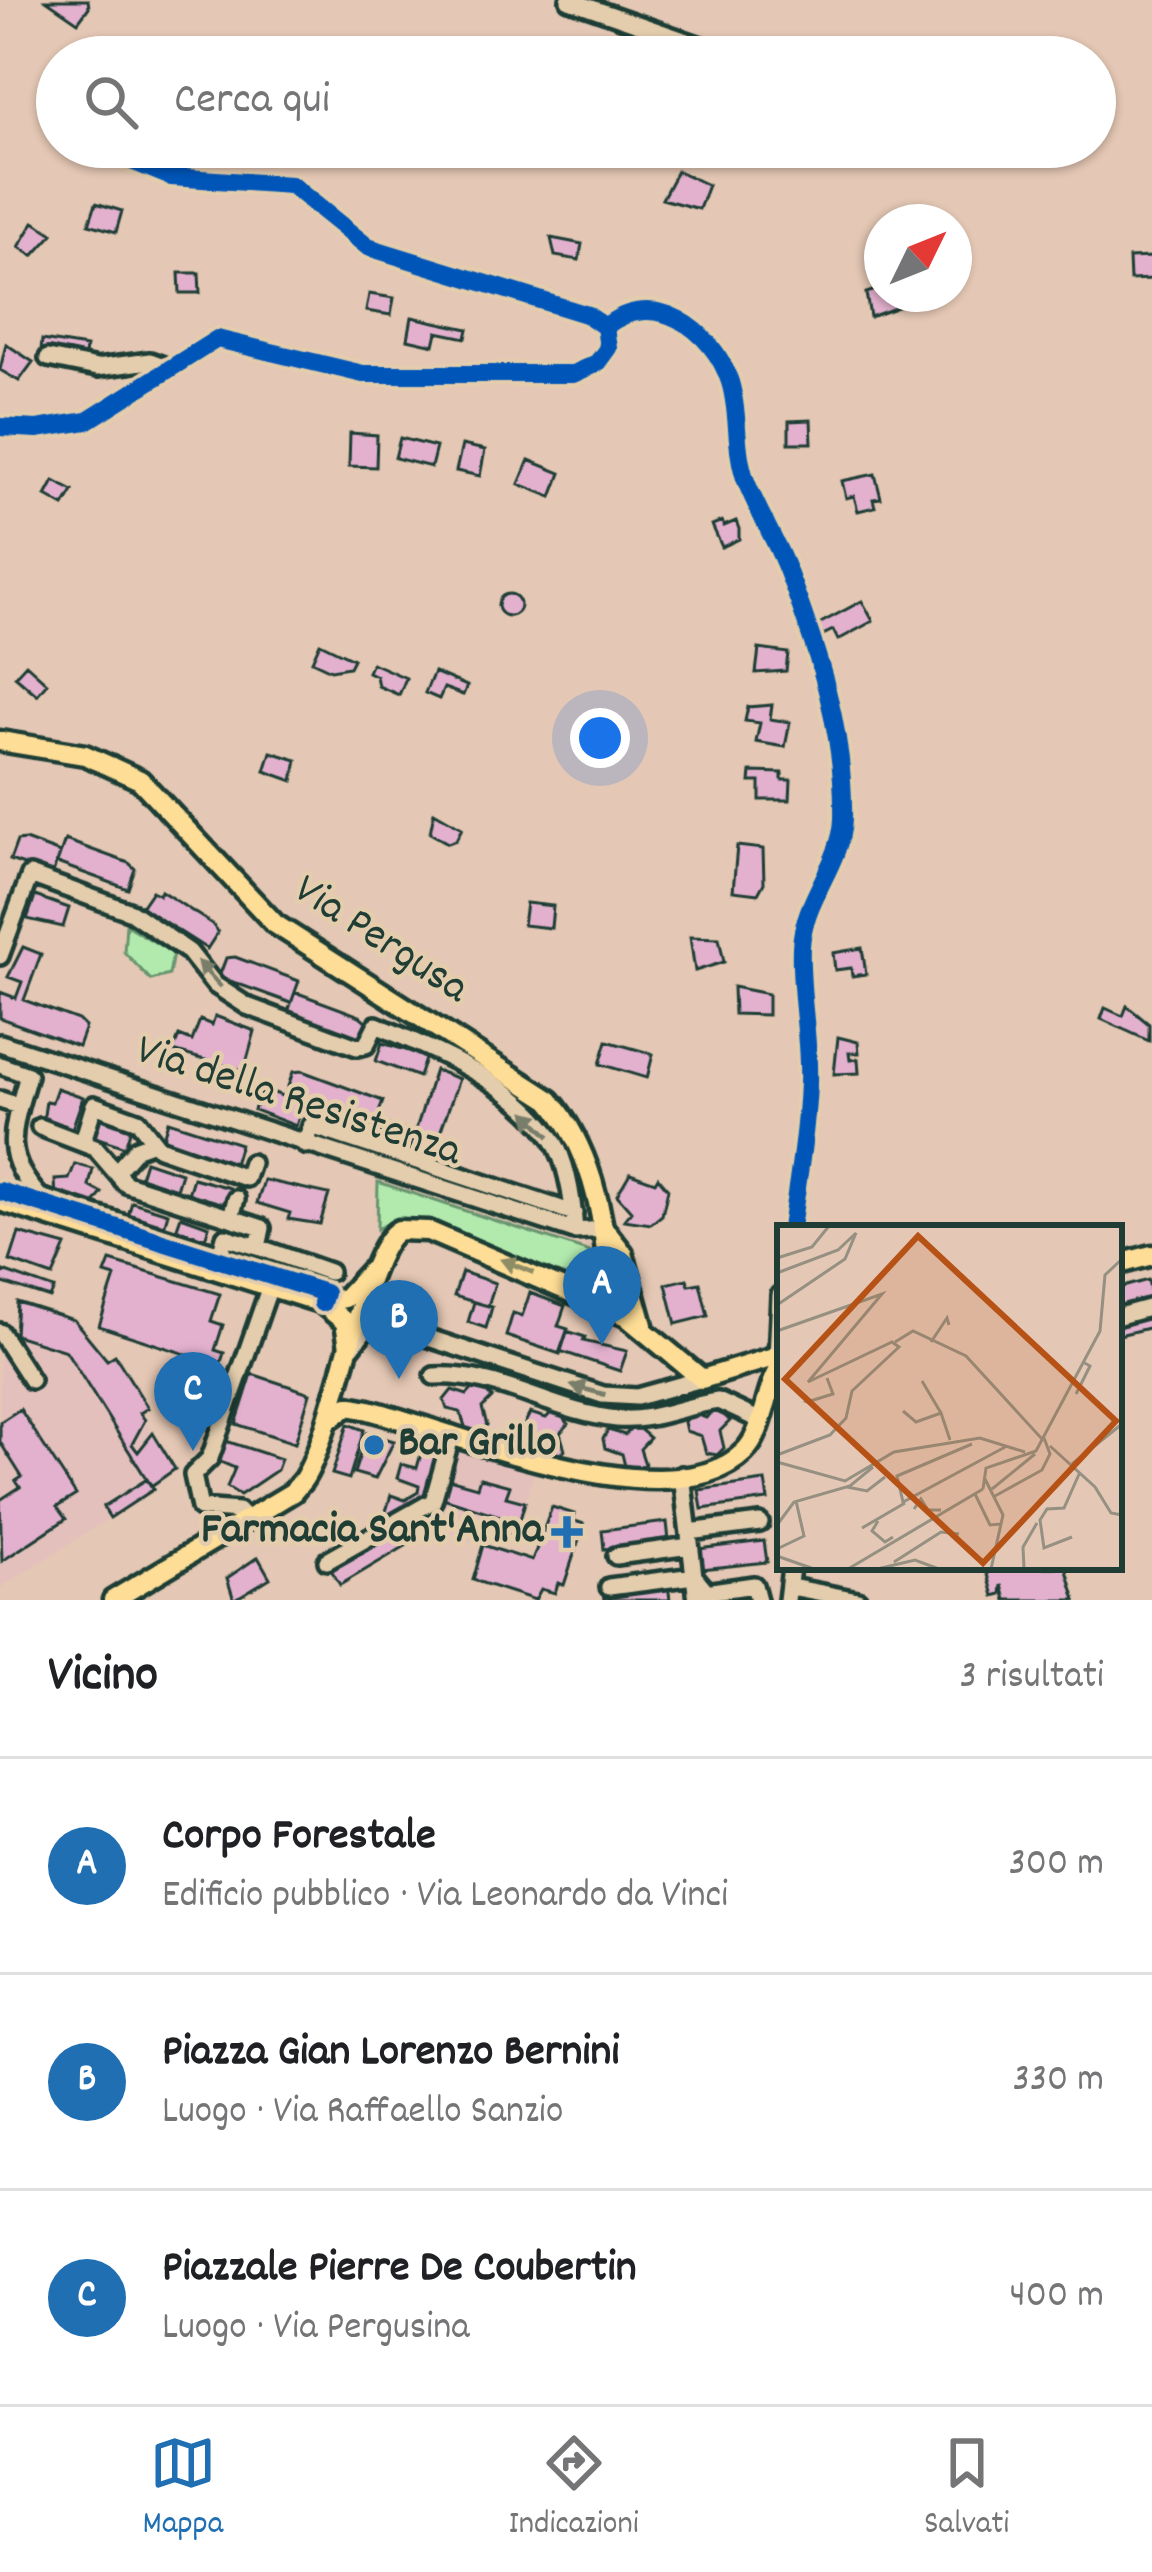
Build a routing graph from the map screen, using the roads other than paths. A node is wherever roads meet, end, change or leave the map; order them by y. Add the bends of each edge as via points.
1 (569, 0) edge
2 (673, 36) edge
3 (149, 168) edge
4 (605, 328) junction
5 (48, 358) dead end
6 (169, 368) junction
7 (0, 427) edge
8 (0, 741) edge
9 (0, 956) edge
10 (0, 1043) edge
11 (0, 1066) edge
12 (0, 1100) edge
13 (19, 1106) junction
14 (40, 1126) dead end
15 (83, 1141) junction
16 (151, 1143) junction
17 (4, 1148) edge
18 (251, 1163) dead end
19 (116, 1172) junction
20 (236, 1198) dead end
21 (0, 1201) edge
22 (231, 1217) junction
23 (574, 1222) junction
24 (790, 1225) edge
25 (604, 1228) junction
26 (257, 1247) junction
27 (1152, 1255) edge
28 (218, 1261) junction
29 (1122, 1263) edge
30 (373, 1267) junction
31 (328, 1272) dead end
32 (563, 1284) junction
33 (270, 1286) junction
34 (322, 1303) junction
35 (1152, 1307) edge
36 (1122, 1315) edge
37 (0, 1332) edge
38 (649, 1335) junction
39 (350, 1352) junction
40 (777, 1360) edge
41 (777, 1365) edge
42 (742, 1367) junction
43 (434, 1376) dead end
44 (702, 1378) junction
45 (32, 1381) dead end
46 (340, 1383) junction
47 (766, 1390) junction
48 (369, 1409) junction
49 (759, 1420) junction
50 (323, 1433) junction
51 (452, 1434) junction
52 (682, 1475) junction
53 (246, 1520) junction
54 (760, 1523) dead end
55 (689, 1539) junction
56 (616, 1556) dead end
57 (327, 1562) dead end
58 (694, 1576) junction
59 (609, 1587) dead end
60 (788, 1595) edge
61 (705, 1597) edge
62 (113, 1600) edge
63 (758, 1600) edge
64 (767, 1600) edge
65 (858, 1600) edge

1 - 2 street
3 - 4 street via 171,177 291,184 368,248 566,307
4 - 6 street via 604,356 573,374 363,374 217,339
4 - 24 street via 662,309 720,362 735,405 738,457 830,689 842,819 801,944 808,1082
5 - 6 street
6 - 7 street via 77,424
8 - 25 main road, Via Pergusa via 86,755 140,780 275,924 532,1084 573,1131
23 -> 9 street, Via della Resistenza via 554,1141 469,1067 376,1025 358,1047 247,1006 215,985 190,952 131,912 30,875
10 - 23 street, Via della Resistenza via 305,1145
11 - 13 street via 28,1075
12 - 13 street
13 - 17 street
14 - 15 street
15 - 16 street via 94,1105 138,1121
15 - 19 street
16 - 18 street via 246,1178
16 - 19 street
17 - 28 street via 40,1197
19 - 22 street via 126,1184
20 - 22 street
21 - 28 main road
22 - 26 street via 262,1228
23 - 25 street, Via della Resistenza
25 - 32 main road via 602,1281 591,1288
25 - 38 main road, Via Pergusa via 623,1253
26 - 28 street via 225,1237
26 - 31 street
27 - 29 main road
28 - 33 main road
32 -> 30 main road via 412,1228 388,1235
30 - 34 main road via 345,1298
30 - 39 main road
32 - 38 main road
33 - 34 main road
33 - 53 street via 209,1458 193,1475 200,1508 238,1511
34 - 39 main road via 345,1322
35 - 36 street
37 - 45 street
38 - 44 main road
44 -> 39 street via 638,1397 603,1395 383,1323 362,1331
39 - 46 main road
40 - 42 main road
41 - 47 main road
42 - 44 main road
42 - 47 main road
43 - 49 street via 487,1380 596,1416 666,1418 718,1401
46 - 48 main road
46 - 50 main road
47 - 49 main road
48 - 50 main road via 340,1408
48 - 51 main road
49 - 52 main road via 751,1444 732,1461
50 - 53 main road via 293,1492
51 - 52 main road via 583,1474
51 - 57 street via 434,1501
52 - 55 street
53 - 62 main road
54 - 55 street
55 - 56 street
55 - 58 street
58 - 59 street
58 - 61 street
60 - 64 street
60 - 65 street
61 - 63 street via 754,1585

